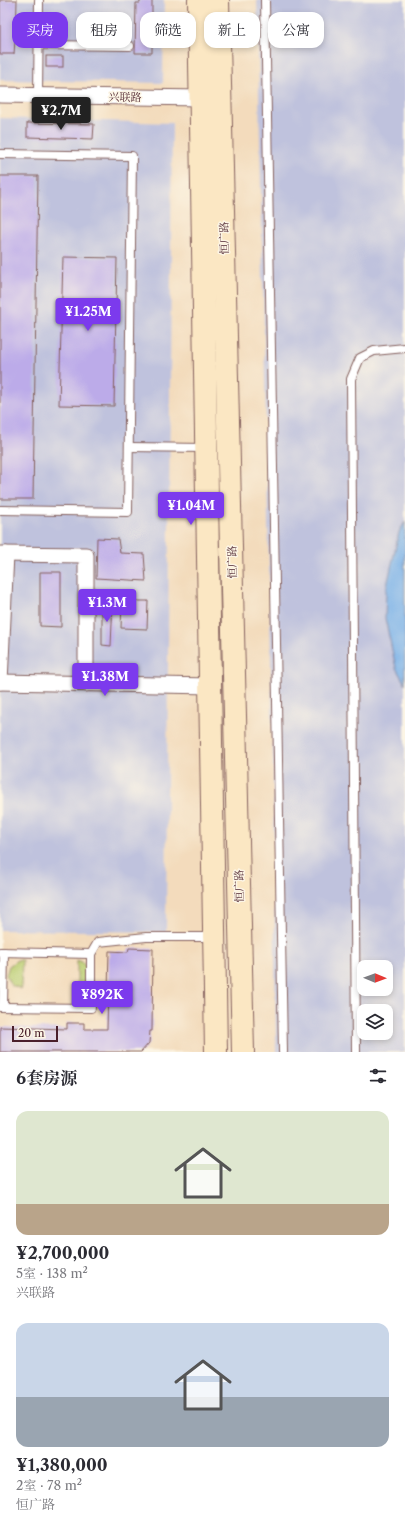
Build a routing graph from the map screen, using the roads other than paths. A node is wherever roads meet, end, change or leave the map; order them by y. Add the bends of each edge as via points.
1 (39, 0) edge
2 (199, 0) edge
3 (218, 0) edge
4 (265, 0) edge
5 (39, 12) edge
6 (38, 48) edge
7 (0, 95) edge
8 (38, 96) junction
9 (202, 98) junction
10 (0, 154) edge
11 (405, 348) edge
12 (129, 447) junction
13 (207, 448) junction
14 (0, 510) edge
15 (3, 554) edge
16 (0, 682) edge
17 (86, 684) junction
18 (210, 686) junction
19 (214, 937) junction
20 (2, 952) edge
21 (91, 954) junction
22 (2, 1007) edge
23 (216, 1052) edge
24 (243, 1052) edge
25 (283, 1052) edge
26 (356, 1052) edge

1 - 5 lane
2 - 9 street, 恒广路
3 - 24 street, 恒广路
4 - 25 lane
6 - 8 lane
7 - 8 street, 兴联路
8 - 9 street, 兴联路
9 - 13 street, 恒广路
10 - 12 lane via 132,156
11 - 26 lane via 374,351 360,358 351,379
12 - 13 lane
12 - 14 lane via 128,512
13 - 18 street, 恒广路
15 - 16 street
15 - 17 street via 86,556
16 - 17 street
17 - 18 street
18 - 19 street, 恒广路
19 - 21 lane via 146,937 98,942
19 - 23 street, 恒广路
20 - 21 lane
20 - 22 lane
21 - 22 lane via 91,1008

